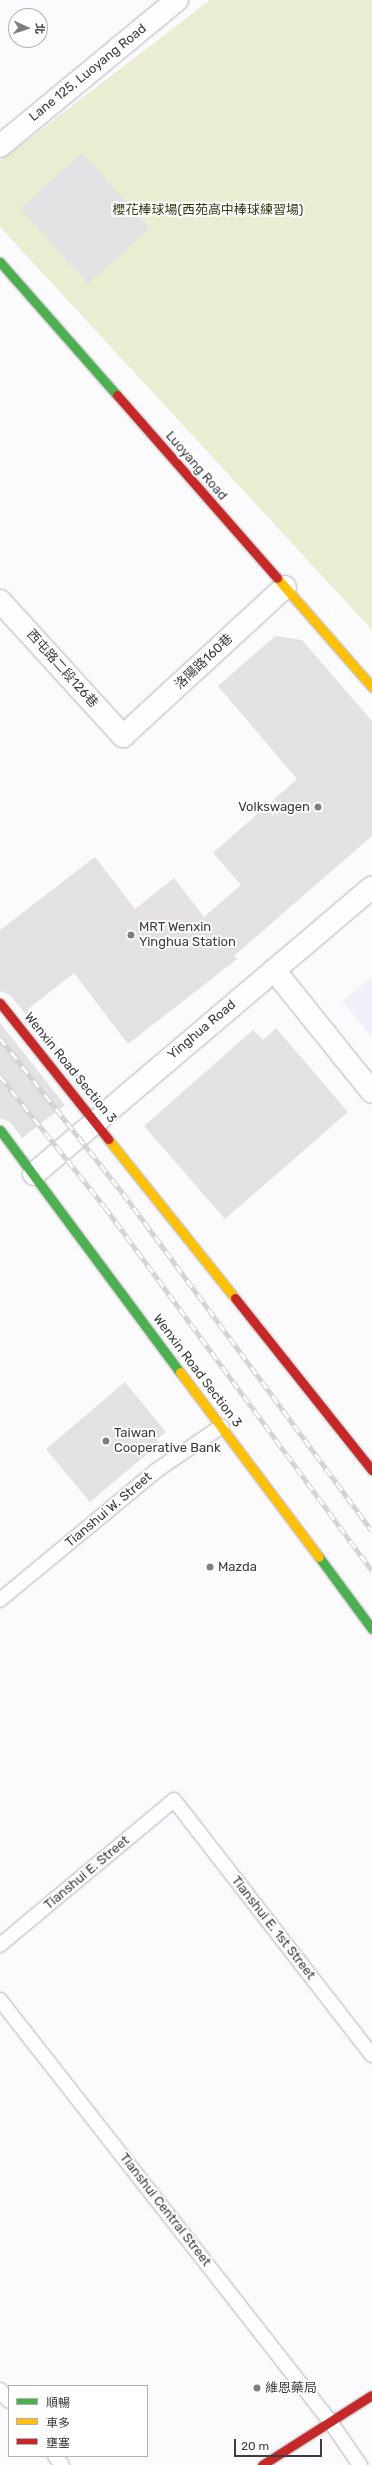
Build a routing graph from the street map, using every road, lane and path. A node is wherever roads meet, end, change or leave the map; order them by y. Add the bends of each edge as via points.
1 (177, 0) edge
2 (0, 146) edge
3 (0, 262) edge
4 (285, 587) junction
5 (0, 601) edge
6 (372, 687) edge
7 (123, 736) joint
8 (372, 887) edge
9 (274, 970) junction
10 (0, 1003) edge
11 (372, 1092) edge
12 (95, 1120) junction
13 (0, 1130) edge
14 (34, 1174) junction
15 (222, 1426) junction
16 (372, 1470) edge
17 (0, 1600) edge
18 (372, 1628) edge
19 (174, 1800) joint
20 (0, 1945) edge
21 (0, 2000) edge
22 (372, 2055) edge
23 (0, 2390) edge
24 (372, 2395) edge
25 (8, 2399) edge
26 (329, 2420) junction
27 (56, 2457) edge
28 (62, 2465) edge
29 (262, 2465) edge
30 (360, 2465) edge

1 - 2 street, Lane 125, Luoyang Road
3 - 4 main road, Luoyang Road
4 - 6 main road, Luoyang Road
4 - 7 street, 洛陽路160巷
5 - 7 street, 西屯路二段126巷
8 - 9 street, Yinghua Road
9 - 11 street
9 - 12 street, Yinghua Road
10 - 12 main road, Wenxin Road Section 3
12 - 14 street, Yinghua Road
12 - 16 main road, Wenxin Road Section 3
13 - 14 main road, Wenxin Road Section 3
14 - 15 main road, Wenxin Road Section 3
15 - 17 lane, Tianshui W. Street via 157,1470
15 - 18 main road, Wenxin Road Section 3
19 - 20 lane, Tianshui E. Street
19 - 22 lane, Tianshui E. 1st Street
21 - 26 lane, Tianshui Central Street
23 - 25 lane
24 - 26 main road
26 - 29 main road
26 - 30 lane, Tianshui Central Street
27 - 28 lane

